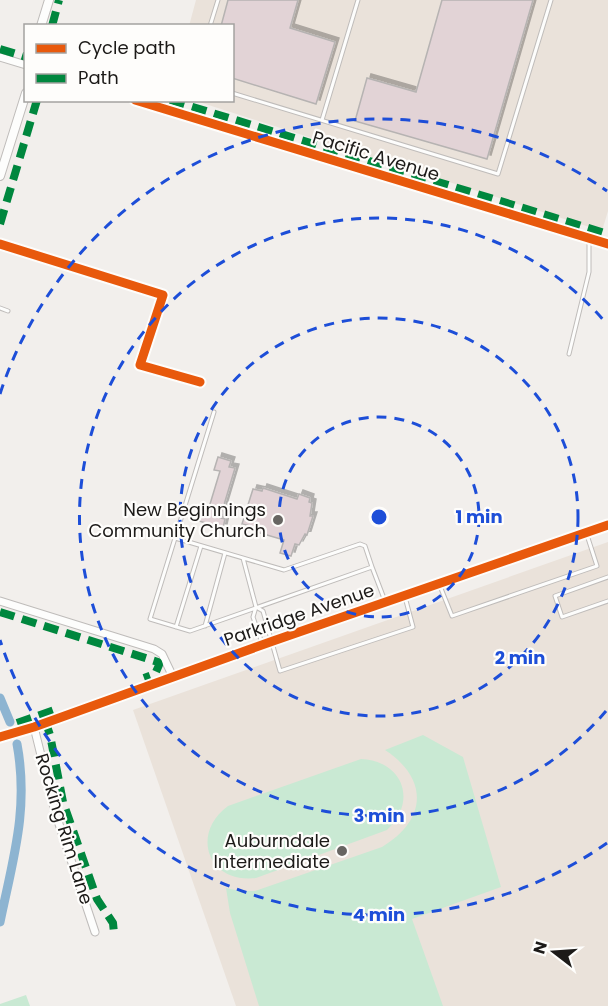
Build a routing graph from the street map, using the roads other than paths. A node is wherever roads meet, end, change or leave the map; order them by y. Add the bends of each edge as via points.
1 (49, 0) edge
2 (218, 0) edge
3 (358, 0) edge
4 (551, 0) edge
5 (42, 24) edge
6 (211, 24) edge
7 (0, 57) edge
8 (24, 64) edge
9 (234, 94) edge
10 (24, 99) edge
11 (142, 102) edge
12 (322, 120) junction
13 (0, 176) edge
14 (589, 238) junction
15 (0, 244) edge
16 (608, 244) edge
17 (0, 308) edge
18 (8, 311) dead end
19 (569, 354) dead end
20 (200, 382) dead end
21 (214, 412) dead end
22 (608, 525) edge
23 (587, 532) junction
24 (175, 538) junction
25 (201, 545) junction
26 (225, 552) junction
27 (243, 558) junction
28 (372, 567) junction
29 (608, 577) edge
30 (440, 584) junction
31 (405, 596) junction
32 (0, 601) edge
33 (608, 602) edge
34 (386, 603) junction
35 (256, 607) junction
36 (205, 626) junction
37 (176, 627) junction
38 (273, 641) junction
39 (263, 645) junction
40 (173, 677) junction
41 (34, 727) junction
42 (0, 737) edge
43 (95, 932) dead end

1 - 5 street
2 - 6 lane
3 - 12 lane
4 - 12 lane via 498,174
7 - 8 street
9 - 12 lane
10 - 13 street
11 - 14 street, Pacific Avenue
14 - 16 street, Pacific Avenue
14 - 19 lane via 589,272
15 - 20 street via 164,295 140,365
17 - 18 lane
21 - 24 lane
22 - 23 street, Parkridge Avenue
23 - 30 street, Parkridge Avenue
23 - 30 lane via 597,567 452,616
24 - 25 lane
24 - 37 lane via 150,619
25 - 26 lane
25 - 37 lane
26 - 27 lane
26 - 36 lane
27 - 28 lane via 284,570 360,544 365,546
27 - 35 lane
28 - 34 lane
28 - 35 lane
29 - 33 lane via 555,596 562,617
30 - 31 street, Parkridge Avenue
31 - 34 street, Parkridge Avenue
31 - 38 lane via 413,627 280,671
32 - 40 street via 154,649 162,654
34 - 38 street, Parkridge Avenue
35 - 36 lane
35 - 38 lane via 263,611
35 - 39 lane via 254,617
36 - 37 lane via 190,631
38 - 39 street, Parkridge Avenue
39 - 40 street, Parkridge Avenue
40 - 41 street, Parkridge Avenue
41 - 42 street, Parkridge Avenue
41 - 43 street, Rocking Rim Lane via 55,812

